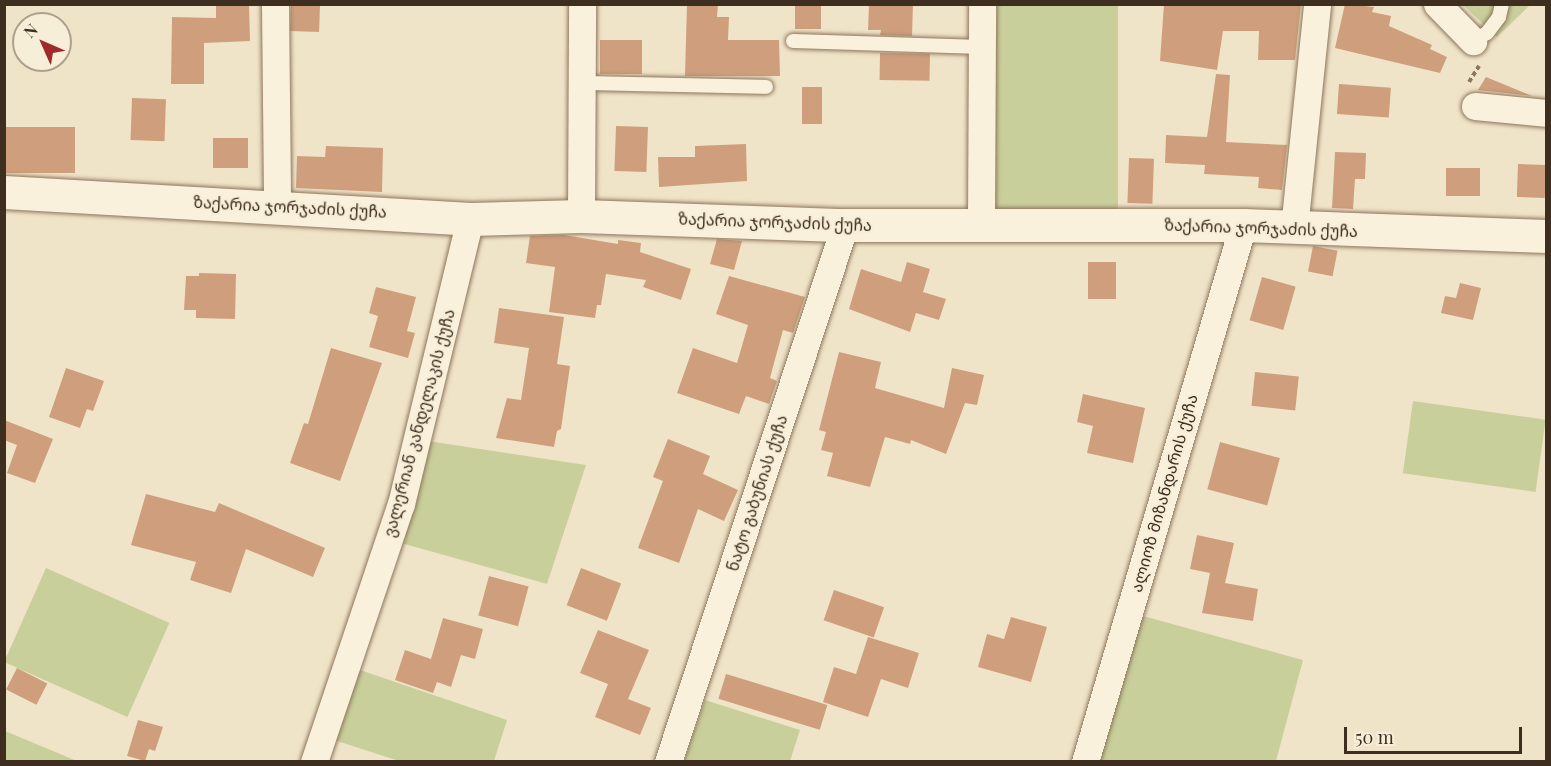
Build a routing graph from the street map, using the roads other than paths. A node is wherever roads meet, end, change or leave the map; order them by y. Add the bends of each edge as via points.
1 (275, 4) edge
2 (582, 4) edge
3 (982, 4) edge
4 (1317, 4) edge
5 (1437, 4) edge
6 (1502, 4) edge
7 (793, 40) dead end
8 (1473, 41) joint
9 (982, 46) junction
10 (581, 83) junction
11 (766, 87) dead end
12 (1475, 106) road end
13 (1546, 113) edge
14 (4, 192) edge
15 (277, 205) junction
16 (580, 216) junction
17 (470, 219) junction
18 (981, 223) junction
19 (845, 225) junction
20 (1243, 225) junction
21 (1294, 228) junction
22 (1546, 236) edge
23 (314, 762) edge
24 (668, 762) edge
25 (1085, 762) edge

1 - 15 street
2 - 10 street
3 - 9 street
4 - 21 street
5 - 8 street
6 - 8 lane via 1499,18
7 - 9 lane
9 - 18 street
10 - 11 lane
10 - 16 street
12 - 13 street
14 - 15 street, ზაქარია ჯორჯაძის ქუჩა
15 - 17 street, ზაქარია ჯორჯაძის ქუჩა
16 - 17 street, ზაქარია ჯორჯაძის ქუჩა
16 - 19 street, ზაქარია ჯორჯაძის ქუჩა
17 - 23 street, ვალერიან კანდელაკის ქუჩა via 401,504
18 - 19 street, ზაქარია ჯორჯაძის ქუჩა
18 - 20 street, ზაქარია ჯორჯაძის ქუჩა
19 - 24 street, ნატო გაბუნიას ქუჩა
20 - 21 street, ზაქარია ჯორჯაძის ქუჩა
20 - 25 street, ალიოზ მიზანდარის ქუჩა
21 - 22 street, ზაქარია ჯორჯაძის ქუჩა

